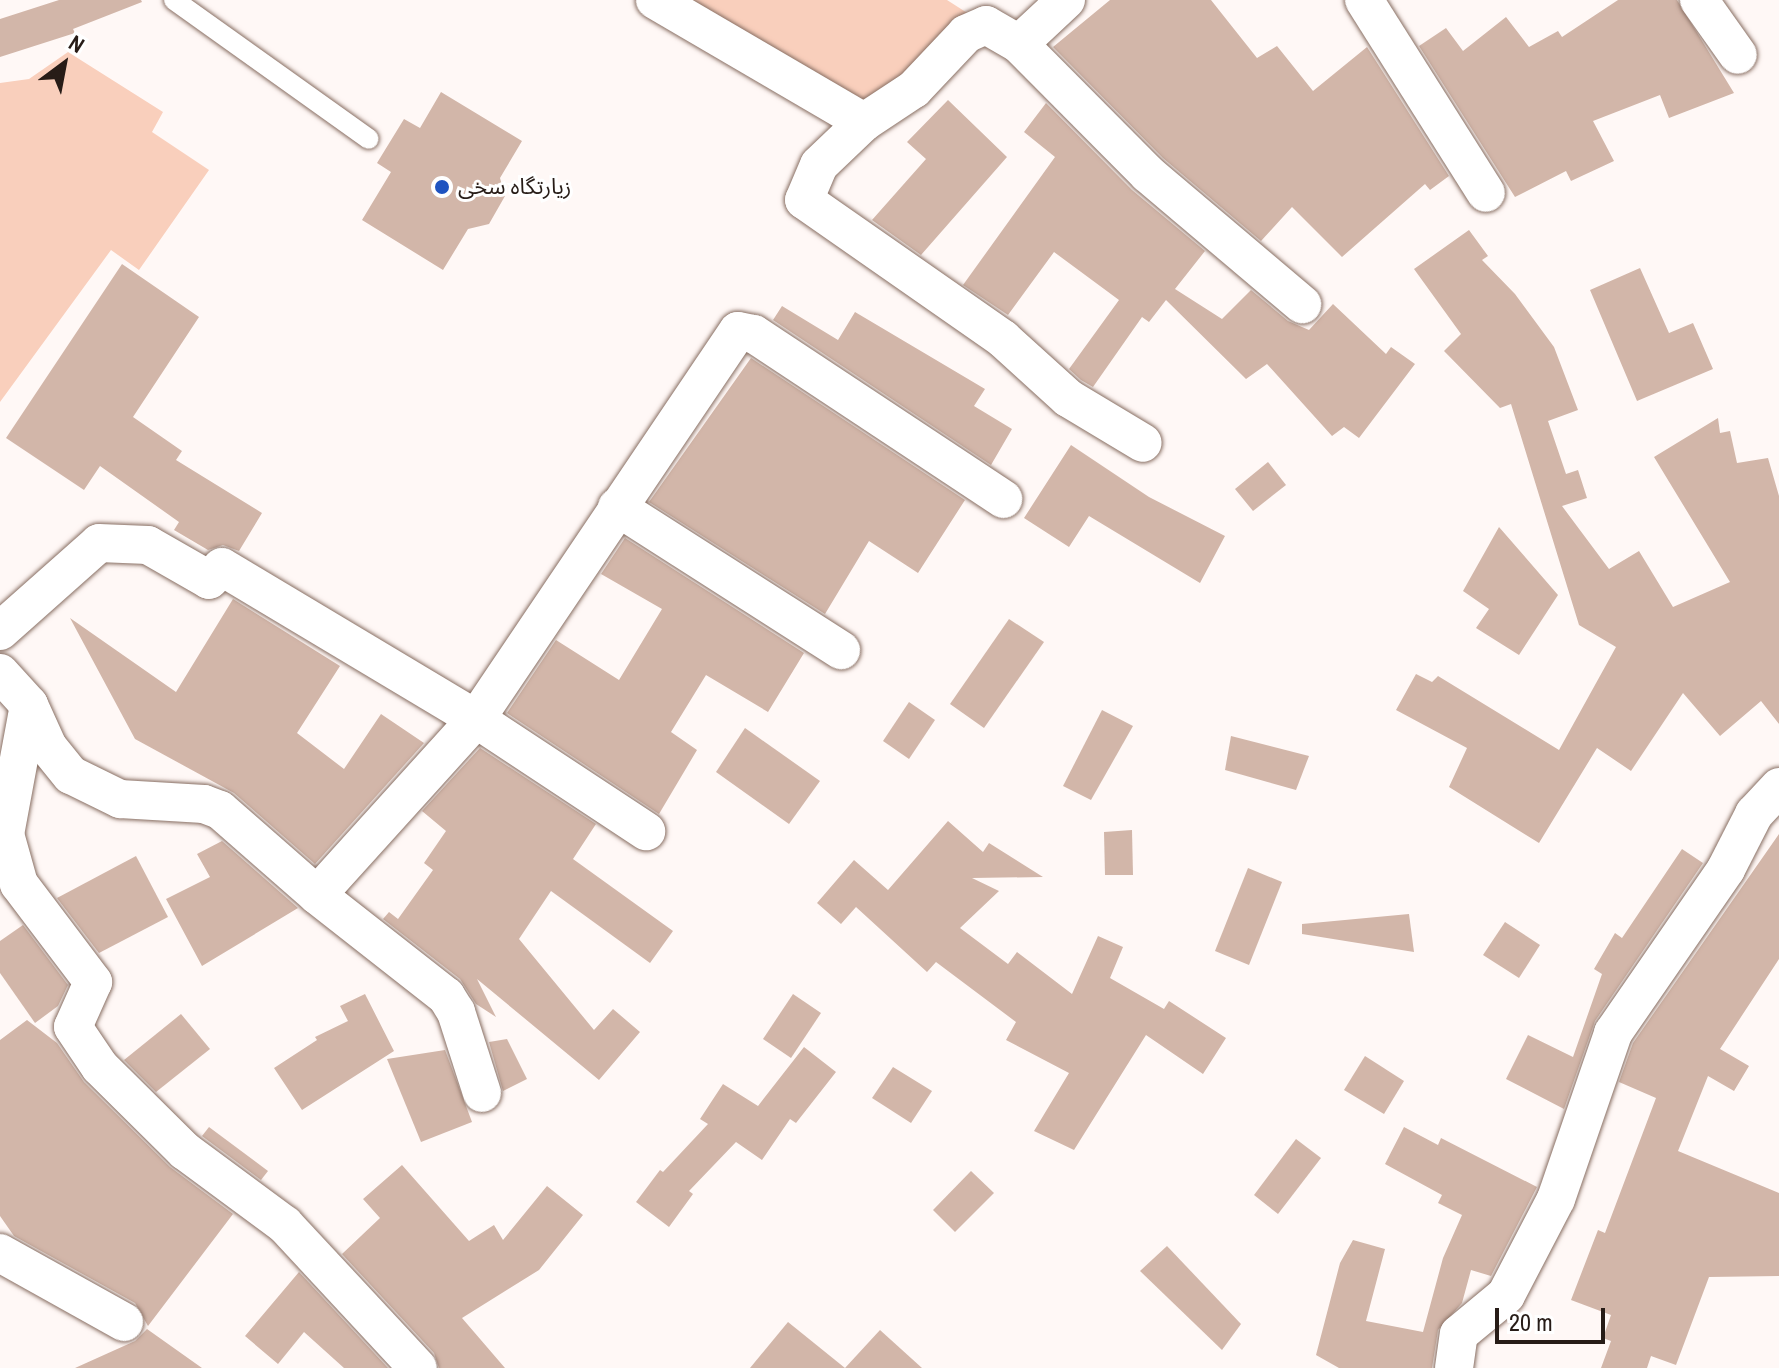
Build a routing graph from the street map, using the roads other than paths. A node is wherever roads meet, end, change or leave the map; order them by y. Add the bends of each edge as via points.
1 (174, 0) edge
2 (655, 0) edge
3 (1066, 0) edge
4 (1364, 0) edge
5 (1699, 0) edge
6 (1019, 44) junction
7 (1738, 55) dead end
8 (864, 122) junction
9 (369, 139) dead end
10 (1486, 193) dead end
11 (1302, 304) dead end
12 (1143, 443) dead end
13 (1003, 499) dead end
14 (617, 507) junction
15 (0, 631) edge
16 (841, 650) dead end
17 (0, 673) edge
18 (29, 705) junction
19 (476, 719) junction
20 (1779, 787) edge
21 (646, 831) dead end
22 (317, 895) junction
23 (482, 1093) dead end
24 (0, 1253) edge
25 (124, 1322) dead end
26 (418, 1368) edge
27 (1454, 1368) edge

1 - 9 lane
2 - 8 street
3 - 6 street
4 - 10 street
5 - 7 street
6 - 8 street via 986,25 966,34 914,89
6 - 11 street via 1148,174
8 - 12 street via 819,165 804,200 1003,339 1068,398
13 - 14 street via 754,334 738,331
14 - 16 street
14 - 19 street
15 - 19 street via 99,543 148,545 209,580 222,567
17 - 18 street
18 - 22 street via 48,747 71,775 120,799 204,804 220,810
18 - 26 street via 5,834 19,884 93,982 73,1027 100,1067 140,1108 185,1151 285,1225
19 - 21 street
19 - 22 street
20 - 27 street via 1754,814 1726,869 1613,1033 1556,1199 1506,1295 1459,1334
22 - 23 street via 446,996
24 - 25 street

